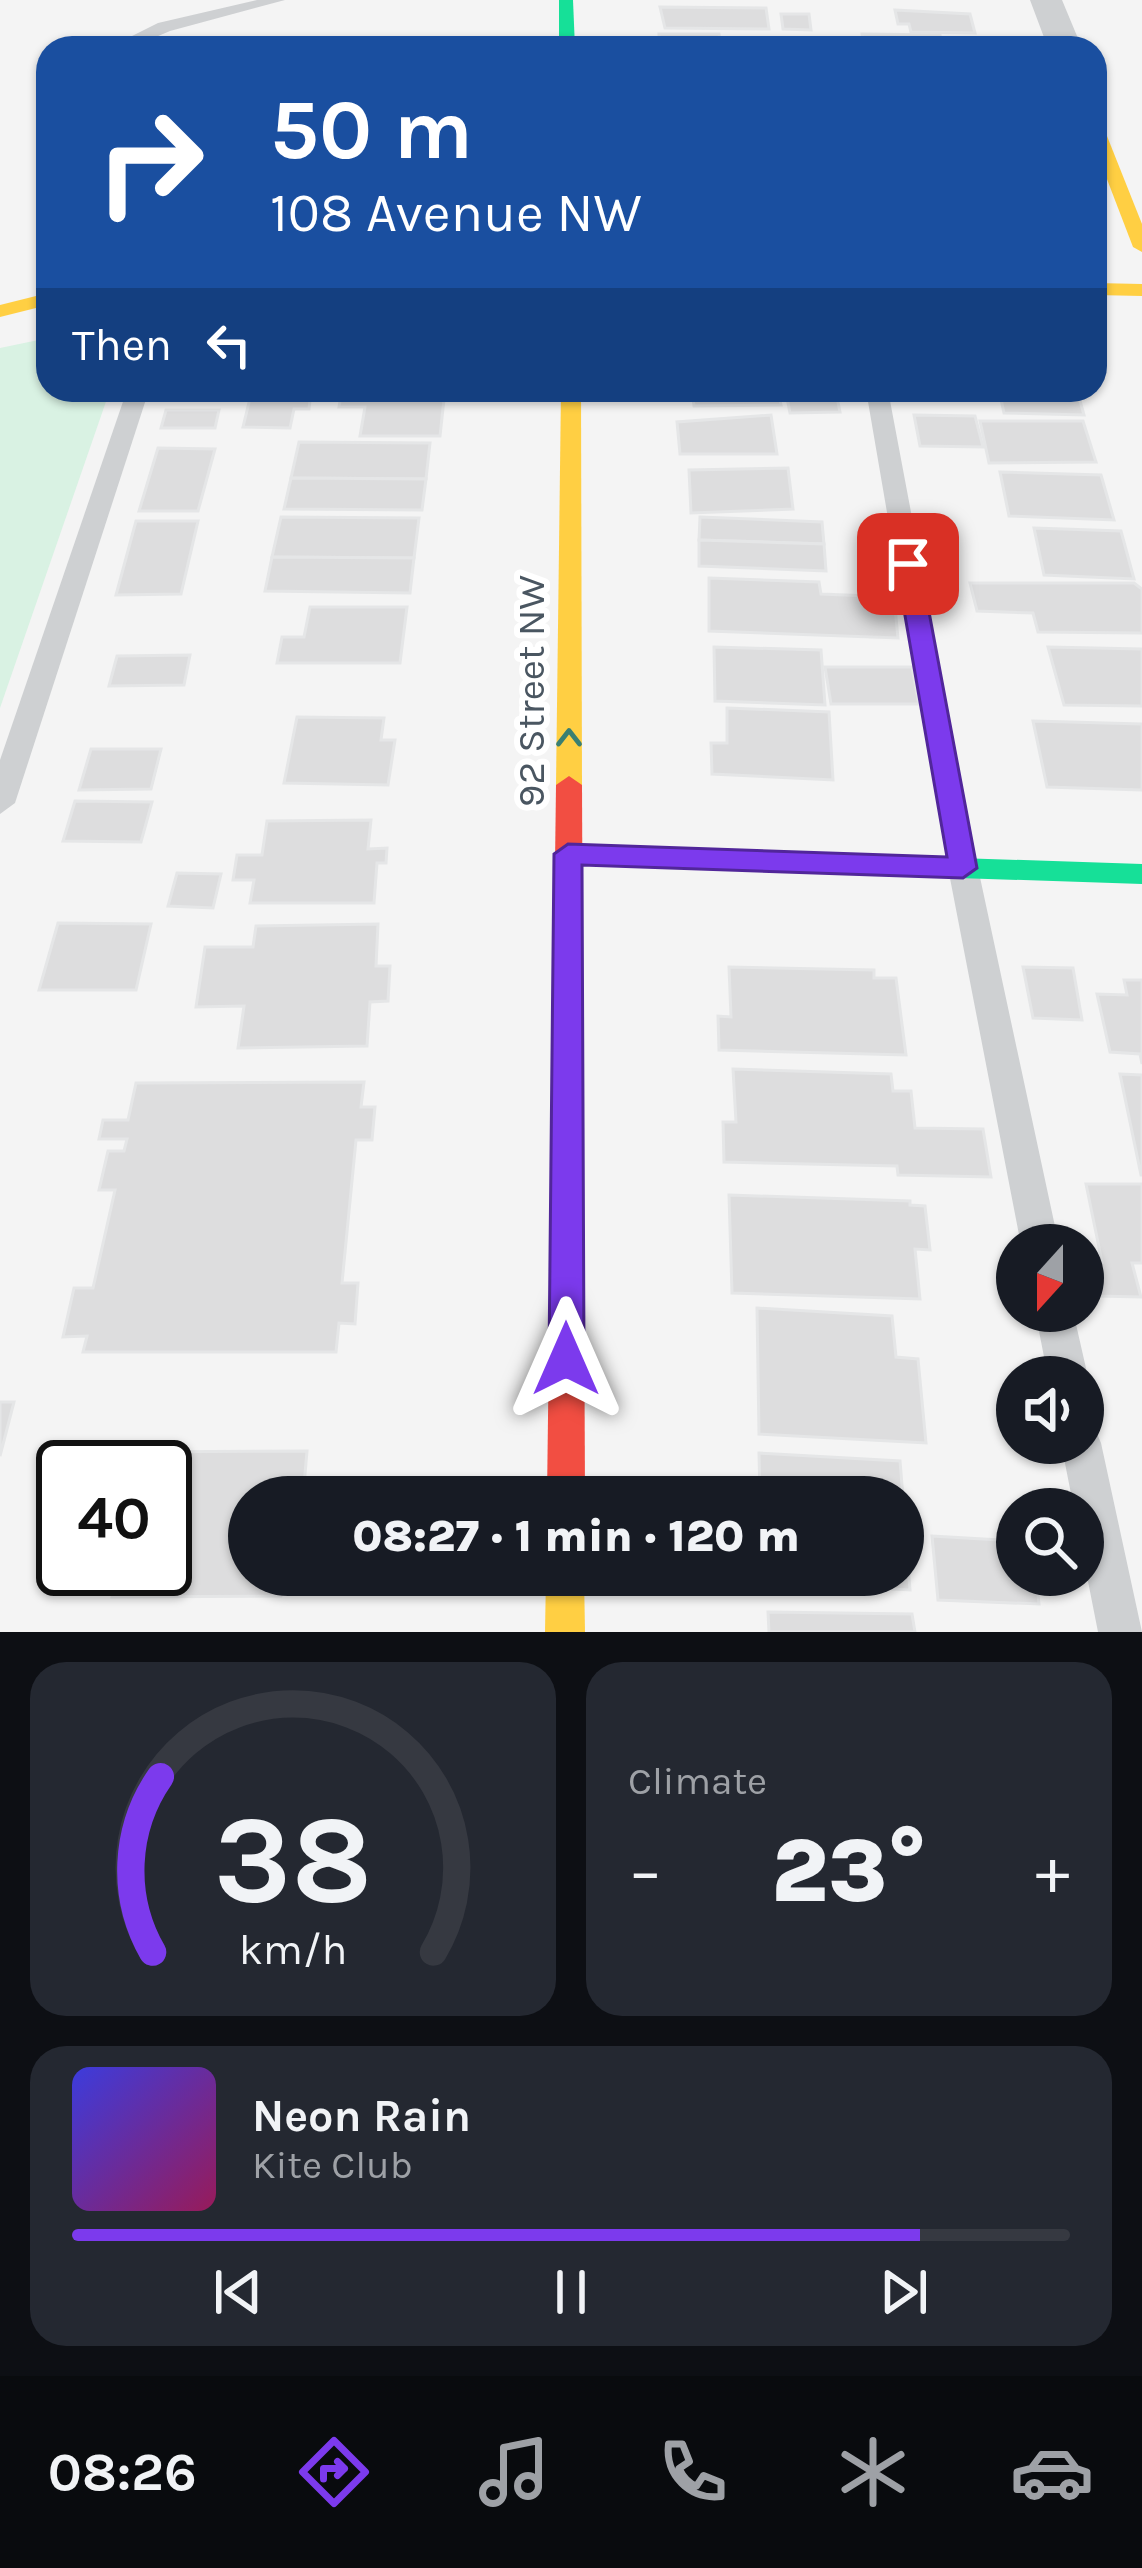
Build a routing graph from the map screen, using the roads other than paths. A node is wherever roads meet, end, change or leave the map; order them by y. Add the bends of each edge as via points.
1 (277, 0) edge
2 (566, 0) edge
3 (1046, 0) edge
4 (143, 36) edge
5 (567, 36) edge
6 (1060, 36) edge
7 (1107, 157) edge
8 (1142, 247) edge
9 (1107, 289) edge
10 (1142, 290) edge
11 (36, 302) edge
12 (0, 310) edge
13 (134, 402) edge
14 (571, 402) edge
15 (879, 402) edge
16 (0, 803) edge
17 (568, 854) junction
18 (963, 868) junction
19 (1142, 874) edge
20 (1036, 1224) edge
21 (1085, 1464) edge
22 (566, 1476) edge
23 (566, 1596) edge
24 (565, 1632) edge
25 (1120, 1632) edge

1 - 4 lane
2 - 5 street
3 - 6 street
7 - 8 street
9 - 10 street
11 - 12 street
13 - 16 lane
17 -> 14 street, 92 Street NW
15 - 18 lane
17 - 18 street
17 - 22 street, 92 Street NW
18 - 19 street
18 - 20 lane
21 - 25 lane
23 - 24 street

